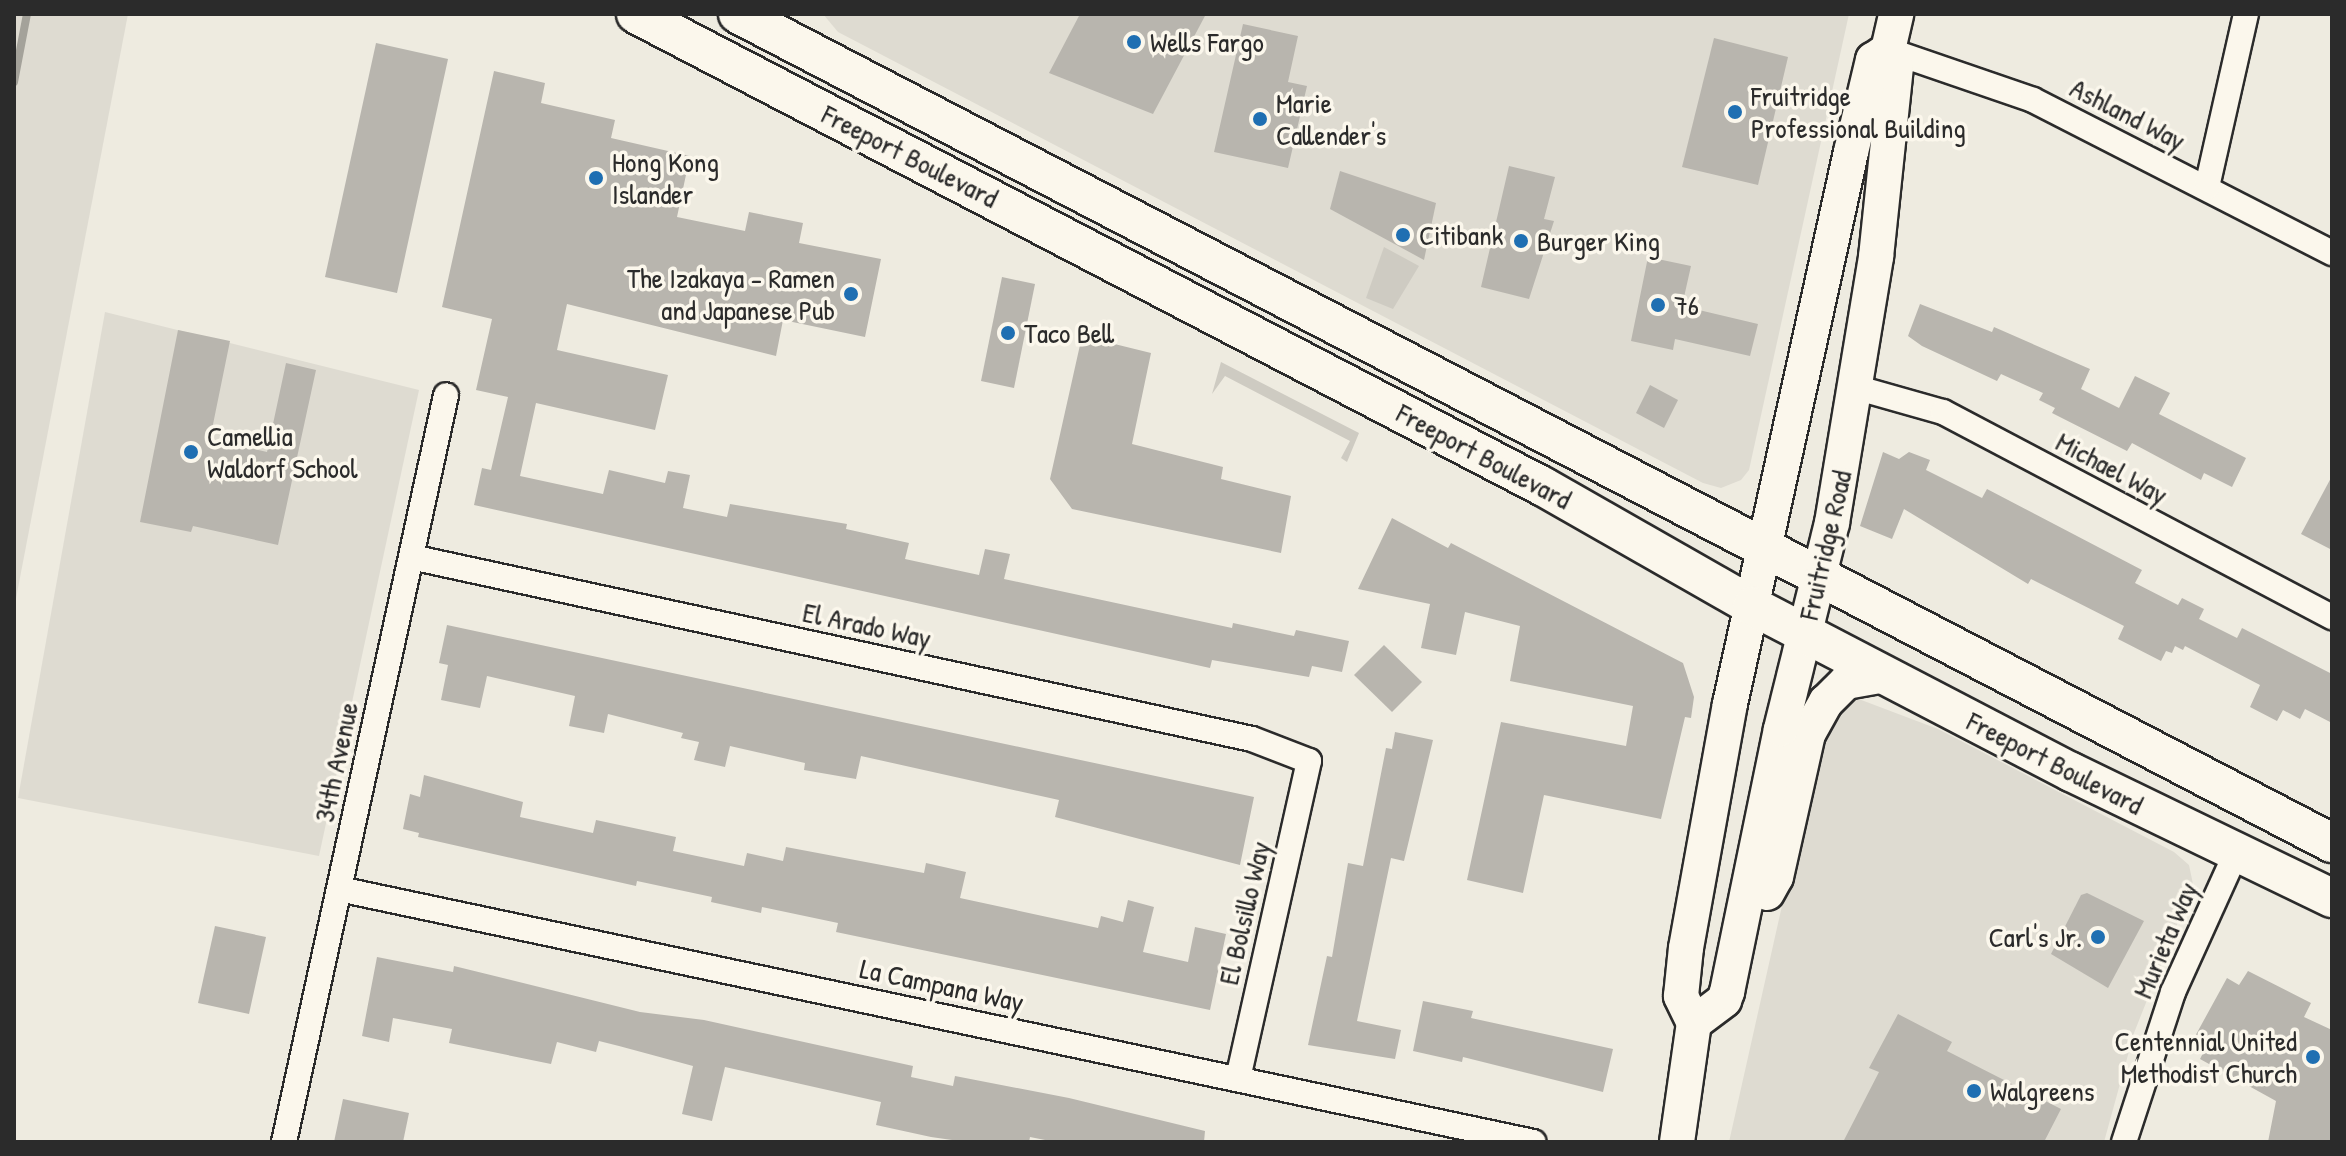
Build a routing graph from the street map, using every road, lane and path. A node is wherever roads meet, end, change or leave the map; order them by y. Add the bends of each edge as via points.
1 (636, 14) edge
2 (1896, 14) edge
3 (2246, 14) edge
4 (761, 19) edge
5 (1888, 50) junction
6 (743, 70) junction
7 (2207, 187) junction
8 (2332, 253) edge
9 (1858, 388) junction
10 (446, 395) dead end
11 (1766, 545) junction
12 (411, 557) junction
13 (1820, 574) junction
14 (1752, 606) junction
15 (2332, 617) edge
16 (1805, 634) junction
17 (1885, 675) junction
18 (1309, 761) joint
19 (2332, 843) edge
20 (2236, 853) junction
21 (339, 889) junction
22 (2332, 898) edge
23 (1739, 942) junction
24 (1694, 1023) junction
25 (1238, 1078) junction
26 (284, 1142) edge
27 (1533, 1142) edge
28 (1677, 1142) edge
29 (2124, 1142) edge

1 - 6 main road, Freeport Boulevard
2 - 5 main road, Fruitridge Road
3 - 7 street
4 - 6 street
4 - 11 main road, Freeport Boulevard
5 - 7 street, Ashland Way via 2033,100
5 - 9 main road, Fruitridge Road via 1896,67 1893,108
5 - 11 main road, Fruitridge Road via 1873,60 1869,75
6 - 14 main road, Freeport Boulevard via 1542,486
7 - 8 street, Ashland Way
9 - 13 main road, Fruitridge Road
9 - 15 street, Michael Way via 1943,412
10 - 12 street, 34th Avenue
11 - 13 main road, Freeport Boulevard
11 - 14 main road, Fruitridge Road
12 - 18 street, El Arado Way via 1252,739
12 - 21 street, 34th Avenue
13 - 16 main road, Fruitridge Road
13 - 19 main road, Freeport Boulevard
14 - 16 main road, Freeport Boulevard
14 - 24 main road, Fruitridge Road via 1686,948 1681,996
16 - 17 main road, Freeport Boulevard
16 - 23 main road, Fruitridge Road
17 - 20 main road, Freeport Boulevard
17 - 23 main road via 1846,682 1826,702 1808,734 1776,877
18 - 25 street, El Bolsillo Way
20 - 22 main road, Freeport Boulevard
20 - 29 street, Murieta Way via 2173,992
21 - 25 street, La Campana Way
21 - 26 street, 34th Avenue
23 - 24 main road, Fruitridge Road via 1724,1000
24 - 28 main road, Fruitridge Road
25 - 27 street, La Campana Way

